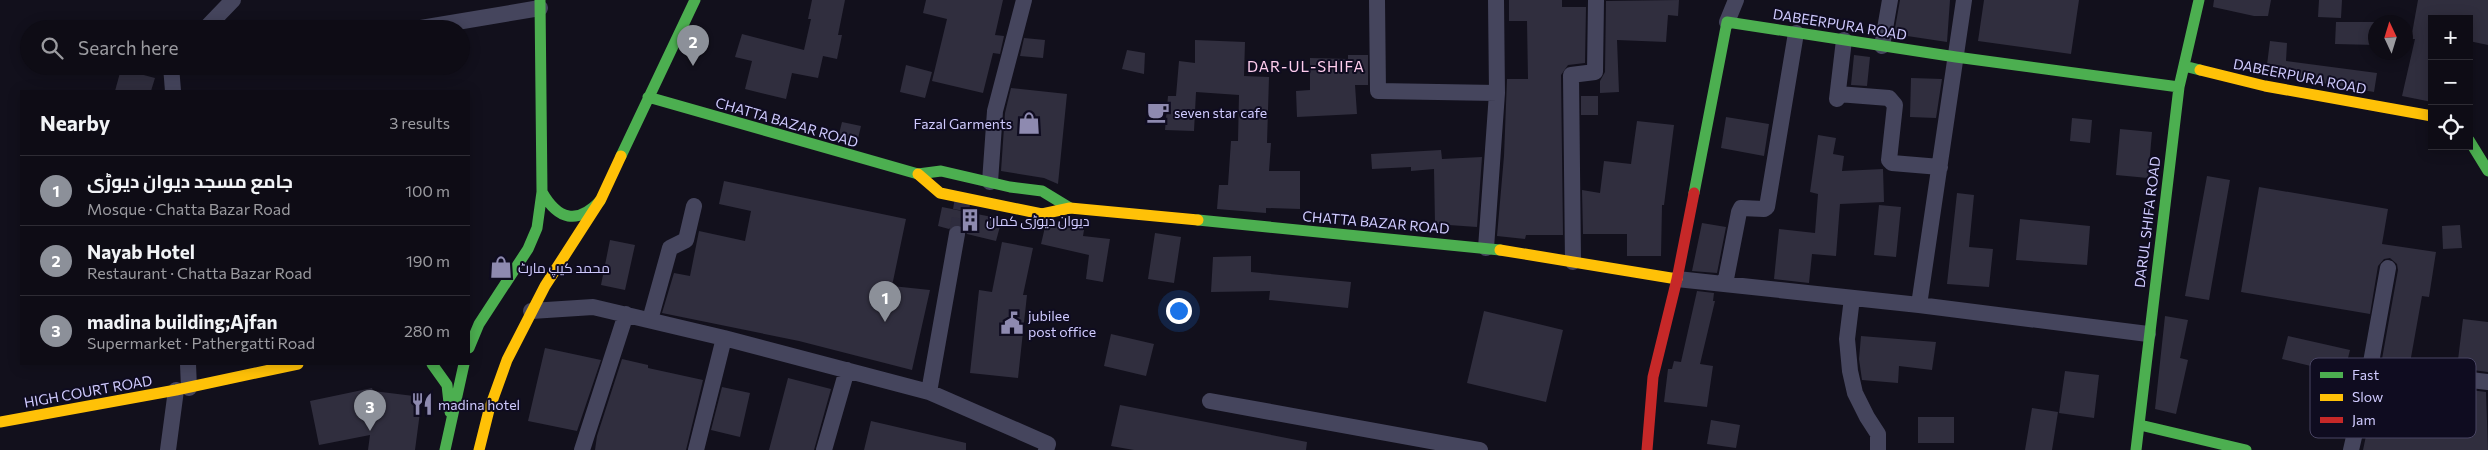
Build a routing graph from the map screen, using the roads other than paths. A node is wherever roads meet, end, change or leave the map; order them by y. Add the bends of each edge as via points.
1 (233, 0) edge
2 (695, 0) edge
3 (1024, 0) edge
4 (1377, 0) edge
5 (1496, 0) edge
6 (1596, 0) edge
7 (1736, 0) edge
8 (1890, 0) edge
9 (1964, 0) edge
10 (2199, 0) edge
11 (540, 4) edge
12 (214, 20) edge
13 (460, 20) edge
14 (1727, 22) junction
15 (1796, 33) junction
16 (1844, 40) junction
17 (1882, 46) junction
18 (1956, 57) junction
19 (172, 75) edge
20 (2179, 87) junction
21 (173, 90) edge
22 (1496, 93) junction
23 (648, 97) junction
24 (2428, 115) edge
25 (2473, 147) edge
26 (1940, 167) junction
27 (2488, 171) edge
28 (918, 174) junction
29 (990, 182) junction
30 (542, 192) junction
31 (601, 198) junction
32 (694, 206) dead end
33 (1070, 208) junction
34 (957, 234) tunnel mouth
35 (1486, 248) junction
36 (1573, 262) junction
37 (2388, 268) dead end
38 (1677, 279) junction
39 (1725, 284) junction
40 (1852, 298) junction
41 (1919, 305) junction
42 (531, 311) junction
43 (626, 314) junction
44 (514, 315) dead end
45 (496, 320) dead end
46 (650, 320) junction
47 (474, 325) edge
48 (2148, 334) junction
49 (724, 338) junction
50 (470, 343) edge
51 (2372, 358) edge
52 (188, 365) edge
53 (293, 365) edge
54 (433, 365) edge
55 (464, 365) edge
56 (847, 370) junction
57 (183, 389) junction
58 (929, 392) junction
59 (1210, 401) dead end
60 (0, 422) edge
61 (2140, 425) junction
62 (449, 426) junction
63 (168, 450) edge
64 (445, 450) edge
65 (479, 450) edge
66 (582, 450) edge
67 (696, 450) edge
68 (824, 450) edge
69 (1046, 450) edge
70 (1480, 450) edge
71 (1648, 450) edge
72 (1878, 450) edge
73 (2136, 450) edge
74 (2246, 450) edge

1 - 12 street
2 - 23 main road
3 - 29 street via 995,111
4 - 22 street via 1378,91
5 - 22 street
6 - 36 street via 1595,72 1571,75
7 - 14 street
8 - 17 street
9 - 18 street
10 - 20 main road, DARUL SHIFA ROAD
11 - 13 street
11 - 30 main road
14 - 15 main road, DABEERPURA ROAD
14 - 38 main road
15 - 16 main road, DABEERPURA ROAD
15 - 39 street via 1767,207 1741,208
16 - 17 main road, DABEERPURA ROAD
16 - 26 street via 1837,96 1892,100 1895,105 1889,160 1892,163
17 - 18 main road, DABEERPURA ROAD
18 - 20 main road, DABEERPURA ROAD
18 - 26 street
19 - 21 street
20 - 24 main road, DABEERPURA ROAD via 2184,66 2265,86
20 - 48 main road, DARUL SHIFA ROAD
22 - 35 street
23 - 28 main road, CHATTA BAZAR ROAD
23 - 31 main road
25 - 27 main road
26 - 41 street
28 - 29 main road, CHATTA BAZAR ROAD via 941,171
28 - 33 main road, CHATTA BAZAR ROAD via 940,193 1042,214
29 - 33 main road, CHATTA BAZAR ROAD via 1042,191
30 - 31 main road via 549,206 561,215 577,217 592,211
30 - 47 main road via 537,228 528,249
31 - 42 main road
32 - 46 street via 686,240 670,248
33 - 35 main road, CHATTA BAZAR ROAD
34 - 58 street
35 - 36 main road, CHATTA BAZAR ROAD
36 - 38 main road, CHATTA BAZAR ROAD
37 - 51 street
38 - 39 street
38 - 71 main road via 1653,377
39 - 40 street
40 - 41 street
40 - 72 street via 1847,339 1850,371 1863,409 1878,434
41 - 48 street
42 - 43 street via 593,307
42 - 44 main road
42 - 65 main road via 507,360
43 - 46 street
43 - 66 street
45 - 47 main road
46 - 49 street
47 - 50 main road
48 - 61 main road, DARUL SHIFA ROAD
49 - 56 street
49 - 67 street
52 - 57 street
53 - 57 main road, HIGH COURT ROAD
54 - 62 main road via 447,386 451,405
55 - 62 main road
56 - 58 street
56 - 68 street
57 - 60 main road, HIGH COURT ROAD
57 - 63 street
58 - 69 street via 1048,444
59 - 70 street
61 - 73 main road, DARUL SHIFA ROAD
61 - 74 main road
62 - 64 main road

